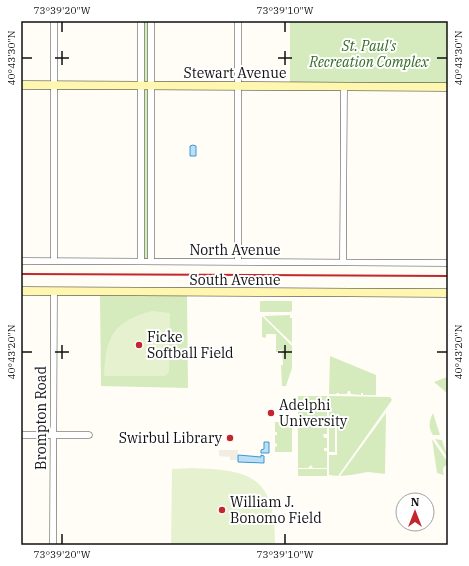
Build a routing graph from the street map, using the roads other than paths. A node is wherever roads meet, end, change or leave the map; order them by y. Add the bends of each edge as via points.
1 (54, 21) edge
2 (141, 21) edge
3 (152, 21) edge
4 (238, 21) edge
5 (21, 86) edge
6 (54, 86) junction
7 (141, 86) junction
8 (151, 86) junction
9 (238, 86) junction
10 (344, 87) junction
11 (448, 87) edge
12 (151, 176) junction
13 (141, 177) junction
14 (21, 261) edge
15 (54, 261) junction
16 (141, 261) junction
17 (151, 261) junction
18 (238, 262) junction
19 (343, 262) junction
20 (448, 263) edge
21 (21, 291) edge
22 (54, 292) junction
23 (448, 293) edge
24 (21, 435) edge
25 (53, 435) junction
26 (89, 435) dead end
27 (53, 545) edge

1 - 6 street
2 - 7 street
3 - 8 street
4 - 9 street
5 - 6 main road, Stewart Avenue
6 - 7 main road, Stewart Avenue
6 - 15 street
7 - 8 main road, Stewart Avenue
7 - 13 street
8 - 9 main road, Stewart Avenue
8 - 12 street
9 - 10 main road, Stewart Avenue
9 - 18 street
10 - 11 main road, Stewart Avenue
10 - 19 street
12 - 13 street
12 - 17 street
13 - 16 street
14 - 15 street, North Avenue
15 - 16 street, North Avenue
16 - 17 street, North Avenue
17 - 18 street, North Avenue
18 - 19 street, North Avenue
19 - 20 street, North Avenue
21 - 22 main road, South Avenue
22 - 23 main road, South Avenue
22 - 25 street, Brompton Road
24 - 25 street
25 - 26 street
25 - 27 street, Brompton Road

